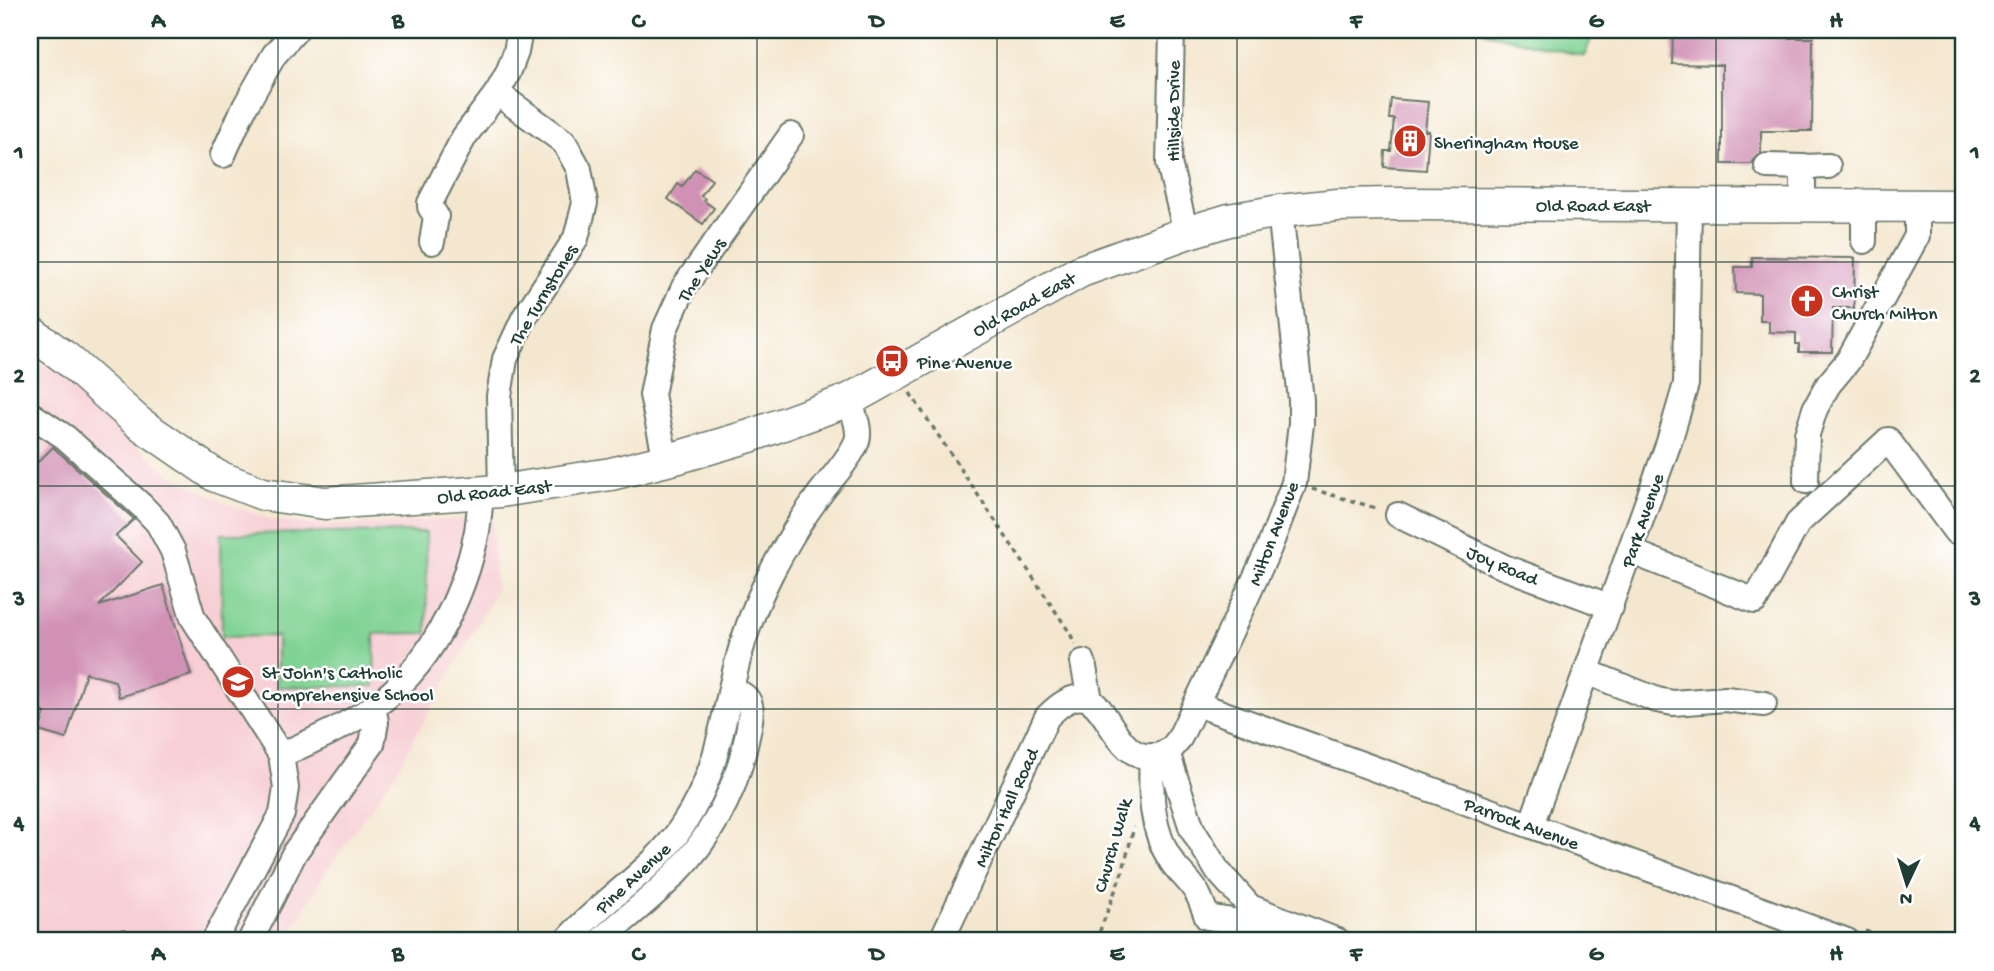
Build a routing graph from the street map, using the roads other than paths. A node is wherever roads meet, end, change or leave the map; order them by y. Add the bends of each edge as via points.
1 (296, 30) edge
2 (520, 30) edge
3 (1172, 30) edge
4 (497, 93) junction
5 (791, 135) dead end
6 (223, 155) dead end
7 (1768, 166) dead end
8 (1828, 166) dead end
9 (1803, 167) junction
10 (1689, 204) junction
11 (1803, 205) junction
12 (1864, 205) junction
13 (1917, 206) junction
14 (1964, 206) edge
15 (1280, 211) junction
16 (1186, 233) junction
17 (1864, 241) dead end
18 (432, 242) dead end
19 (30, 332) edge
20 (849, 400) junction
21 (30, 414) edge
22 (666, 460) junction
23 (1806, 481) dead end
24 (491, 492) junction
25 (1398, 515) road end
26 (1956, 532) dead end
27 (1630, 551) junction
28 (1611, 607) junction
29 (1083, 662) road end
30 (1587, 672) junction
31 (731, 690) junction
32 (1090, 700) junction
33 (1198, 704) junction
34 (1764, 704) dead end
35 (373, 707) junction
36 (1149, 752) junction
37 (281, 755) junction
38 (1531, 825) junction
39 (1251, 929) edge
40 (1856, 936) edge
41 (214, 941) edge
42 (250, 941) edge
43 (566, 941) edge
44 (600, 941) edge
45 (942, 941) edge
46 (1338, 941) edge

1 - 6 street via 274,55
2 - 4 street via 515,56
3 - 16 street, Hillside Drive via 1169,163
4 - 18 street via 464,137 430,203 436,216
4 - 24 street, The Turnstones via 564,142 579,169 585,204 576,238 524,318 505,359
5 - 22 street, The Yews via 684,287 665,329 652,395
7 - 9 street
8 - 9 street
9 - 11 street
10 - 11 main road, Old Road East
10 - 15 main road, Old Road East via 1393,204
10 - 27 street, Park Avenue via 1686,384
11 - 12 main road, Old Road East
12 - 13 main road, Old Road East
12 - 17 street
13 - 14 main road, Old Road East
13 - 23 street via 1917,236 1849,361 1815,409 1807,434
15 - 16 main road, Old Road East
15 - 33 street, Milton Avenue via 1301,400 1294,483
16 - 20 main road, Old Road East via 1081,271
19 - 24 main road, Old Road East via 139,423 216,475 263,494 325,503
20 - 22 main road, Old Road East
20 - 31 street, Pine Avenue via 857,440 765,585 747,629
21 - 37 street via 65,438 158,523 173,551 193,618
22 - 24 main road, Old Road East via 579,480
24 - 35 street, The Turnstones via 462,584 442,629 406,679
25 - 28 street, Joy Road via 1497,564
26 - 27 street via 1888,440 1798,523 1755,601
27 - 28 street, Park Avenue
28 - 30 street, Park Avenue
29 - 32 street
30 - 34 street via 1673,703 1726,699
30 - 38 street, Park Avenue
31 - 43 street, Pine Avenue via 714,762 683,826 661,853
31 - 44 street, Pine Avenue via 748,698 750,718 741,764 717,819 676,874
32 - 36 street via 1118,736
32 - 45 street, Milton Hall Road via 1078,696 1047,717
33 - 36 street, Milton Avenue via 1180,737
33 - 38 street, Parrock Avenue
35 - 37 street, The Turnstones
35 - 42 street via 372,744 295,852
36 - 39 street via 1150,792 1160,838 1195,890 1199,916
36 - 46 street via 1217,870 1250,907
37 - 41 street via 286,788 282,814
38 - 40 street, Parrock Avenue

